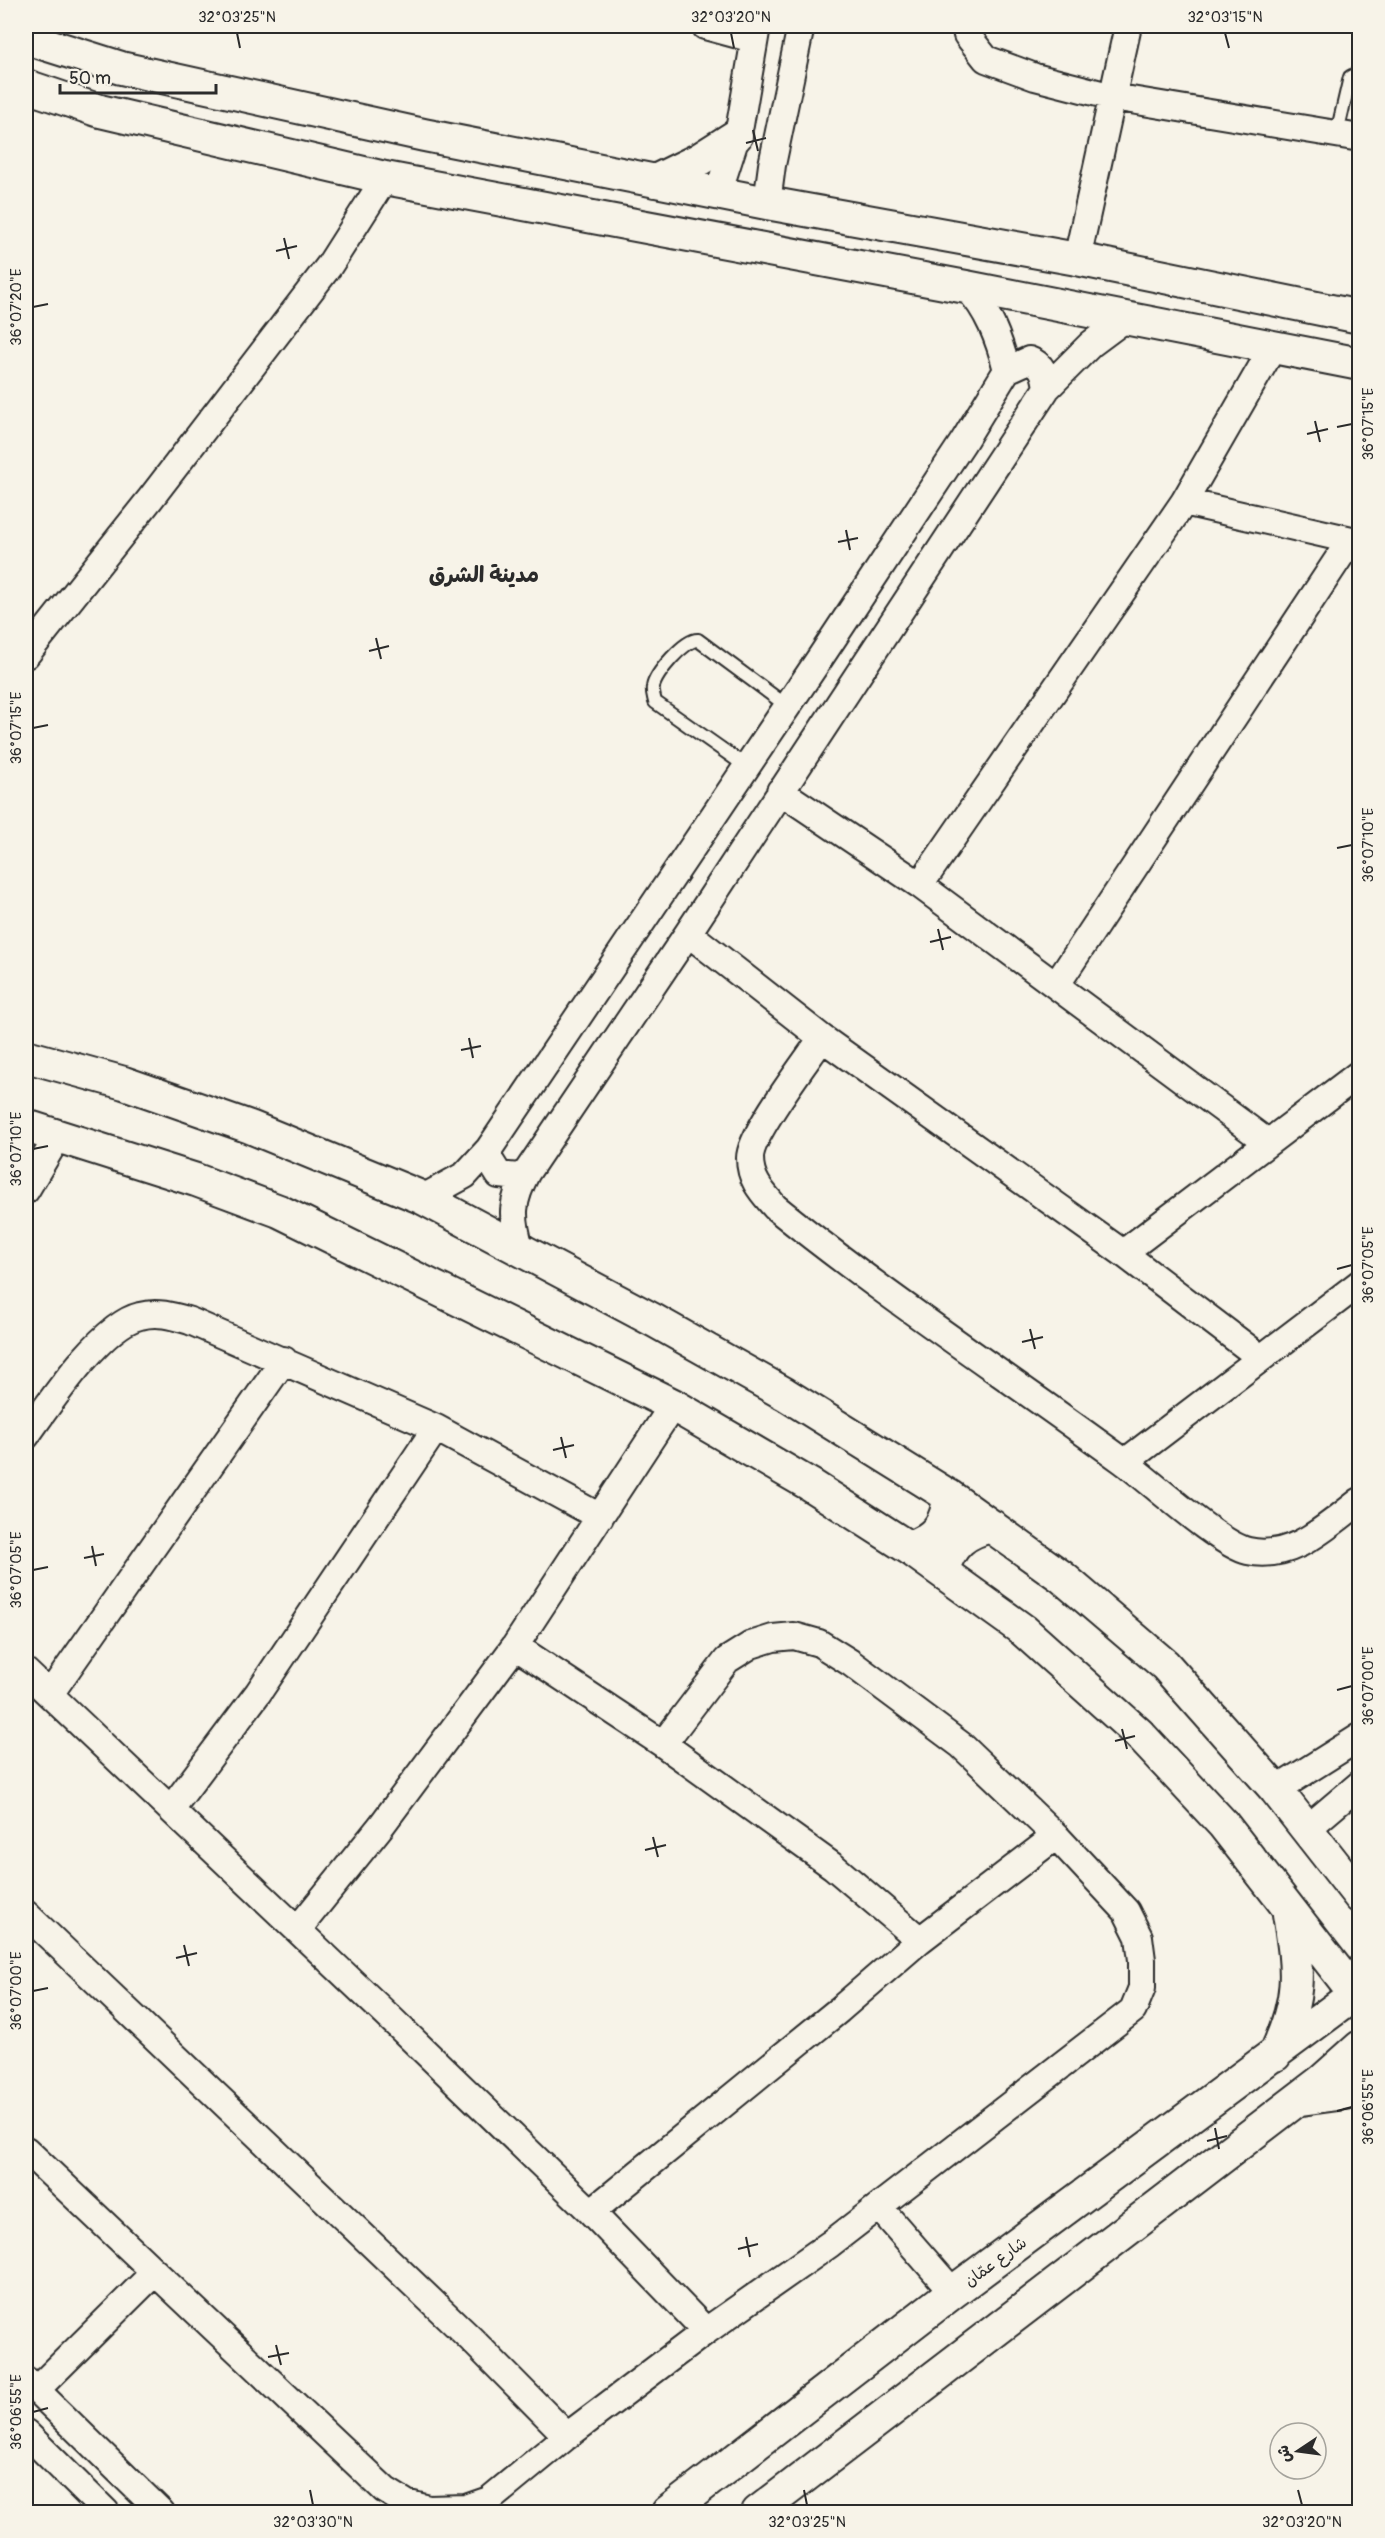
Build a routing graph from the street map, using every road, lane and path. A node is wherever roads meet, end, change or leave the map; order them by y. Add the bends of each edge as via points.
1 (705, 26) edge
2 (801, 26) edge
3 (965, 26) edge
4 (1128, 26) edge
5 (755, 32) edge
6 (26, 38) edge
7 (122, 68) junction
8 (1359, 72) edge
9 (26, 86) edge
10 (1113, 97) junction
11 (99, 111) junction
12 (738, 131) junction
13 (779, 132) junction
14 (1348, 135) edge
15 (386, 178) junction
16 (655, 181) junction
17 (718, 194) junction
18 (766, 203) junction
19 (1077, 259) junction
20 (966, 286) junction
21 (1359, 316) edge
22 (1126, 318) junction
23 (1272, 348) junction
24 (1359, 364) edge
25 (1007, 369) junction
26 (1047, 388) junction
27 (1184, 502) junction
28 (1355, 542) edge
29 (26, 655) edge
30 (787, 706) junction
31 (747, 767) junction
32 (780, 791) junction
33 (920, 885) junction
34 (688, 933) junction
35 (1057, 984) junction
36 (822, 1038) junction
37 (26, 1056) edge
38 (1359, 1073) edge
39 (26, 1126) edge
40 (58, 1136) junction
41 (1267, 1142) junction
42 (489, 1149) junction
43 (527, 1172) junction
44 (26, 1190) edge
45 (423, 1198) junction
46 (520, 1248) junction
47 (1123, 1253) junction
48 (1359, 1283) edge
49 (1261, 1358) junction
50 (284, 1360) junction
51 (673, 1405) junction
52 (436, 1428) junction
53 (26, 1436) edge
54 (1125, 1462) junction
55 (949, 1496) junction
56 (1359, 1501) edge
57 (600, 1517) junction
58 (992, 1526) junction
59 (909, 1548) junction
60 (942, 1570) junction
61 (515, 1646) junction
62 (26, 1672) edge
63 (50, 1694) junction
64 (1359, 1737) edge
65 (663, 1744) junction
66 (1338, 1753) junction
67 (1359, 1783) edge
68 (1276, 1790) junction
69 (171, 1809) junction
70 (1307, 1829) junction
71 (1056, 1836) junction
72 (1359, 1897) edge
73 (1288, 1908) junction
74 (26, 1914) edge
75 (298, 1929) junction
76 (920, 1940) junction
77 (1357, 1997) edge
78 (1327, 2017) junction
79 (1357, 2049) edge
80 (1275, 2055) junction
81 (1359, 2091) edge
82 (1298, 2099) junction
83 (26, 2150) edge
84 (879, 2206) junction
85 (591, 2212) junction
86 (155, 2272) junction
87 (953, 2292) junction
88 (706, 2331) junction
89 (31, 2385) edge
90 (26, 2433) edge
91 (567, 2436) junction
92 (106, 2512) edge
93 (161, 2512) edge
94 (668, 2512) edge
95 (758, 2512) edge

1 - 5 street
2 - 13 street
3 - 10 street via 967,35 986,59 1035,77
4 - 10 street
5 - 12 street
6 - 7 street
7 - 11 street
7 - 16 street
8 - 14 lane via 1350,77
9 - 11 street
10 - 14 street
10 - 19 street
11 - 15 street
12 - 13 street via 757,135
12 - 16 street via 699,159
12 - 17 street
13 - 18 street
15 - 20 street
15 - 29 street via 329,266
16 - 17 street
17 - 18 street
18 - 19 street
19 - 21 street
20 - 22 street
20 - 25 street via 993,328
22 - 23 street
22 - 26 street via 1091,344
23 - 24 street
23 - 27 street
25 - 26 street via 1029,360 1037,363 1045,374
25 - 30 street via 963,442
26 - 32 street
27 - 28 street
27 - 33 street
28 - 35 street
30 - 31 street
30 - 31 lane via 698,640 687,641 655,682 655,702
31 - 42 street
32 - 33 street
32 - 34 street
33 - 35 street
34 - 36 street
34 - 43 street
35 - 41 street
36 - 47 street
36 - 54 street via 757,1136 750,1157 755,1184 802,1230
37 - 45 street via 124,1083 250,1126
38 - 41 street
39 - 40 street
40 - 44 street
40 - 51 street via 279,1211
41 - 47 street
42 - 43 street via 489,1159 500,1175 519,1177
42 - 45 street via 465,1175
43 - 46 street via 513,1210
45 - 46 street
46 - 55 street via 785,1394
47 - 49 street
48 - 49 street
49 - 54 street
50 - 52 street
50 - 53 street via 190,1321 162,1313 140,1316 120,1324 103,1340 66,1381
50 - 63 street
51 - 57 street
51 - 59 street
52 - 57 street
52 - 69 street via 265,1683
54 - 56 street via 1246,1551 1272,1552 1298,1546
55 - 58 street
55 - 59 street via 948,1514 939,1530 926,1542
57 - 61 street
58 - 60 street via 959,1539
58 - 68 street via 1062,1577 1165,1665
59 - 60 street
60 - 73 street via 1023,1630 1139,1734 1223,1824
61 - 65 street
61 - 75 street via 381,1826
62 - 63 street
63 - 69 street
64 - 66 street
65 - 71 street via 728,1660 752,1645 794,1636 819,1644 851,1663 961,1744
65 - 76 street via 834,1867
66 - 67 street via 1345,1770
66 - 68 street
67 - 70 street
68 - 70 street
69 - 75 street
70 - 72 street
71 - 76 street
71 - 84 street via 1126,1911 1139,1937 1142,1988 1133,2010
73 - 77 street
73 - 80 street via 1298,1983
74 - 91 street
75 - 85 street
76 - 85 street
77 - 78 street, شارع عمّان
78 - 79 street via 1348,2026
78 - 80 street, شارع عمّان
79 - 82 street
80 - 87 street, شارع عمّان
81 - 82 street
82 - 95 street
83 - 86 street
84 - 87 street
84 - 88 street
85 - 88 street
86 - 89 street
86 - 91 street via 385,2490 406,2503 447,2511 489,2500
87 - 94 street, شارع عمّان
88 - 91 street
89 - 93 street
90 - 92 street

